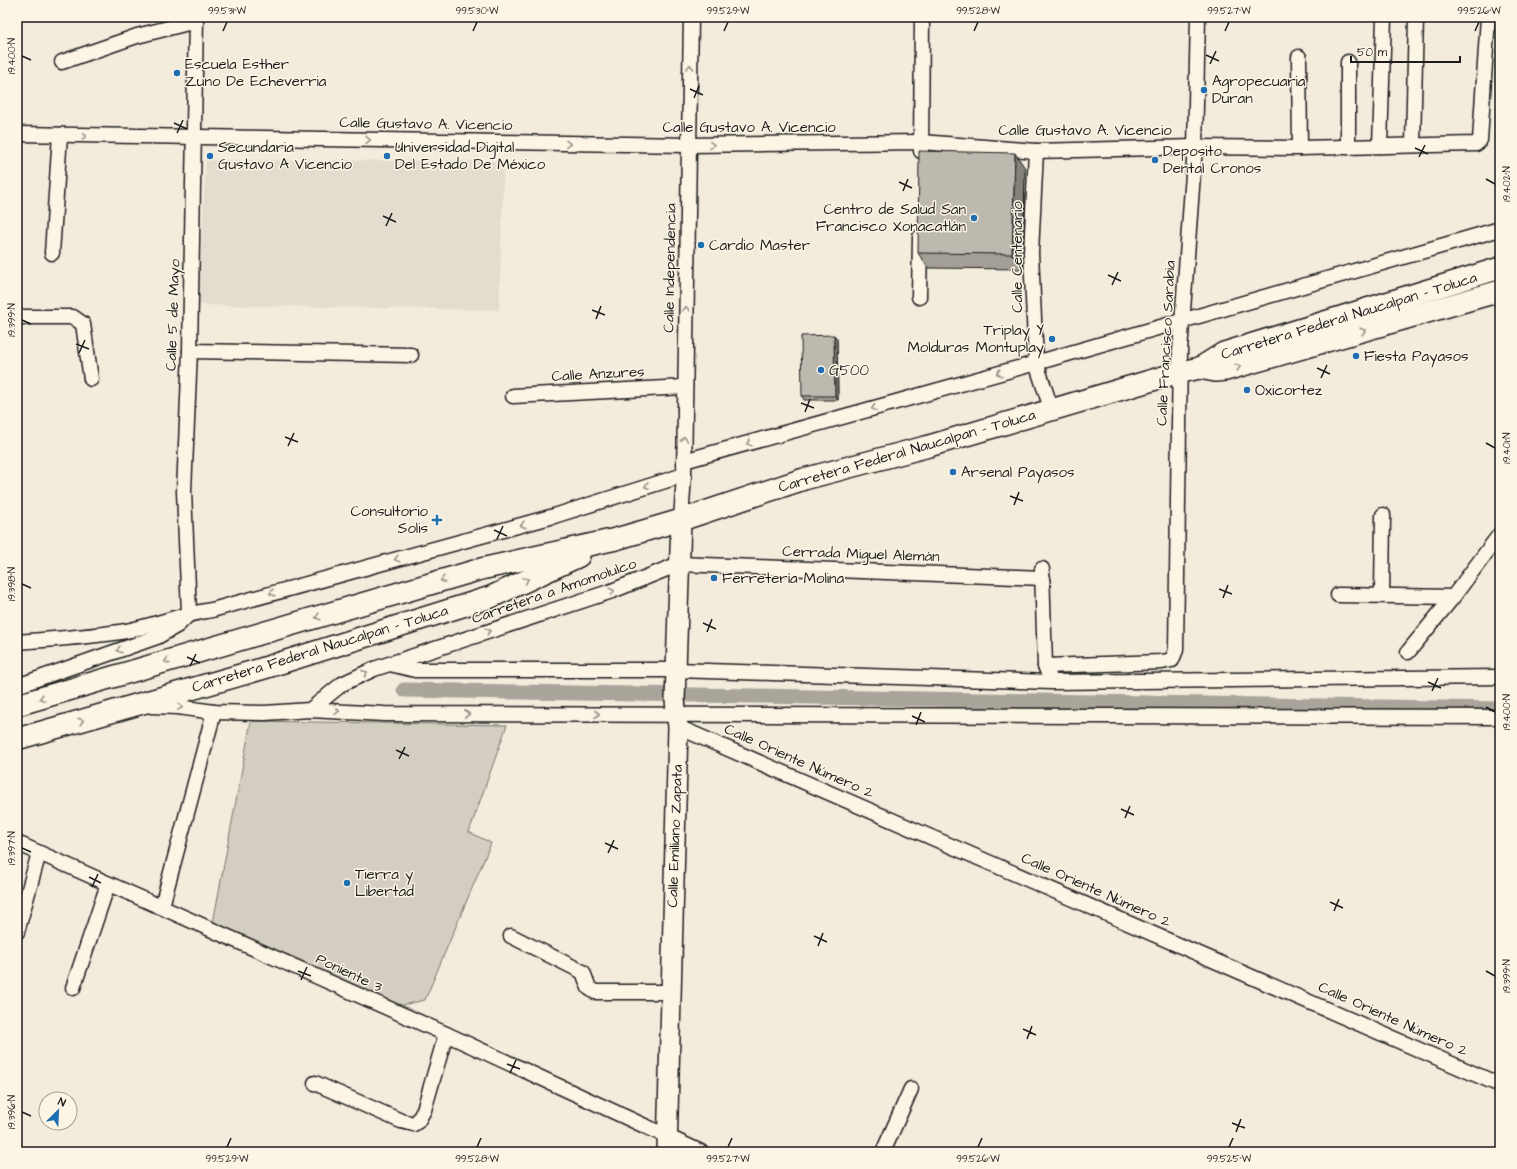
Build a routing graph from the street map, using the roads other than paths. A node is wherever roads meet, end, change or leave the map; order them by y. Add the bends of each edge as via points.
1 (691, 17) edge
2 (922, 17) edge
3 (1198, 17) edge
4 (1384, 17) edge
5 (1416, 17) edge
6 (1488, 17) edge
7 (196, 19) edge
8 (1299, 57) dead end
9 (62, 62) dead end
10 (1348, 62) dead end
11 (17, 134) edge
12 (60, 135) junction
13 (194, 138) junction
14 (921, 142) junction
15 (688, 145) junction
16 (1413, 145) junction
17 (1380, 146) junction
18 (1196, 147) junction
19 (1348, 147) junction
20 (1300, 148) junction
21 (1036, 151) junction
22 (921, 165) edge
23 (920, 220) edge
24 (1500, 229) edge
25 (52, 253) dead end
26 (1500, 268) edge
27 (1500, 291) edge
28 (919, 297) dead end
29 (17, 317) edge
30 (1182, 321) junction
31 (190, 350) junction
32 (411, 355) dead end
33 (1036, 363) junction
34 (1200, 368) junction
35 (1180, 372) junction
36 (91, 379) dead end
37 (685, 387) junction
38 (513, 396) dead end
39 (1052, 411) junction
40 (684, 468) junction
41 (1383, 515) dead end
42 (681, 520) junction
43 (1500, 534) edge
44 (616, 539) junction
45 (679, 564) junction
46 (1338, 595) dead end
47 (1382, 595) junction
48 (1453, 597) junction
49 (189, 613) junction
50 (17, 642) edge
51 (1408, 652) dead end
52 (390, 664) junction
53 (1045, 666) junction
54 (1500, 676) edge
55 (1052, 682) junction
56 (17, 686) edge
57 (676, 699) junction
58 (17, 705) edge
59 (127, 708) junction
60 (310, 710) junction
61 (214, 712) junction
62 (1500, 717) edge
63 (17, 739) edge
64 (17, 843) edge
65 (39, 853) junction
66 (108, 884) junction
67 (162, 906) junction
68 (17, 932) edge
69 (511, 936) dead end
70 (73, 988) dead end
71 (671, 992) junction
72 (446, 1034) junction
73 (315, 1083) dead end
74 (1500, 1084) edge
75 (911, 1089) dead end
76 (667, 1144) edge
77 (701, 1152) edge
78 (883, 1152) edge

15 -> 1 street, Calle Independencia
2 - 14 street
3 - 18 street, Calle Francisco Sarabia
4 - 17 street
5 - 16 street
6 - 16 street, Calle Gustavo A. Vicencio via 1480,140 1476,144
7 - 9 street
7 - 13 street, Calle 5 de Mayo
8 - 20 street
10 - 19 street
11 - 12 street, Calle Gustavo A. Vicencio
12 -> 13 street, Calle Gustavo A. Vicencio
12 - 25 street
13 -> 15 street, Calle Gustavo A. Vicencio
13 - 31 street, Calle 5 de Mayo
15 -> 14 street, Calle Gustavo A. Vicencio
14 - 21 street, Calle Gustavo A. Vicencio
14 - 22 street
37 -> 15 street, Calle Independencia
16 - 17 street, Calle Gustavo A. Vicencio
17 - 19 street, Calle Gustavo A. Vicencio
18 - 20 street, Calle Gustavo A. Vicencio
18 - 21 street, Calle Gustavo A. Vicencio
18 - 30 street, Calle Francisco Sarabia
19 - 20 street, Calle Gustavo A. Vicencio
21 - 33 street, Calle Centenario via 1031,254
23 - 28 street
24 - 30 street
26 - 34 main road, Carretera Federal Naucalpan - Toluca via 1224,353
34 -> 27 main road, Carretera Federal Naucalpan - Toluca via 1226,370
29 - 36 street via 73,317 80,320 83,324
30 - 33 street
30 - 35 street, Calle Francisco Sarabia
31 - 32 street
31 - 49 street, Calle 5 de Mayo via 184,491
33 - 39 street, Calle Centenario
33 -> 40 street
34 - 35 main road, Carretera Federal Naucalpan - Toluca
35 - 39 main road, Carretera Federal Naucalpan - Toluca
35 - 53 street, Calle Francisco Sarabia via 1175,656 1172,660 1162,662
37 - 38 street, Calle Anzures
40 -> 37 street, Calle Independencia
39 - 42 main road, Carretera Federal Naucalpan - Toluca via 804,479
40 - 42 street, Calle Independencia
40 -> 49 street via 554,516 212,610
41 - 47 street
42 - 44 main road, Carretera Federal Naucalpan - Toluca
42 - 45 street, Calle Emiliano Zapata
43 - 48 street
44 -> 58 main road, Carretera Federal Naucalpan - Toluca via 480,569
59 -> 44 main road, Carretera Federal Naucalpan - Toluca via 491,597
52 -> 45 street, Carretera a Amomolulco via 612,591
45 - 53 street, Cerrada Miguel Alemán via 1043,573
45 - 57 street, Calle Emiliano Zapata
46 - 47 street
47 - 48 street
48 - 51 street
49 - 50 street via 127,630
49 -> 56 street via 178,626 157,637
52 - 57 street via 415,670
60 -> 52 street, Carretera a Amomolulco via 342,684
53 - 55 street
54 - 55 street
55 - 57 street
60 -> 57 street via 384,714
57 - 62 street
57 - 71 street, Calle Emiliano Zapata
57 - 74 street, Calle Oriente Número 2
59 -> 61 street via 178,707
63 -> 59 main road, Carretera Federal Naucalpan - Toluca
60 - 61 street via 265,713
61 - 67 street
64 - 65 street, Poniente 3
65 - 66 street, Poniente 3
65 - 68 street
66 - 67 street, Poniente 3
66 - 70 street
67 - 72 street, Poniente 3
69 - 71 street via 583,972 589,988 595,992
71 - 76 street, Calle Emiliano Zapata
72 - 73 street via 424,1110 414,1124 401,1121
72 - 76 street, Poniente 3
75 - 78 street
76 - 77 street, Poniente 3

